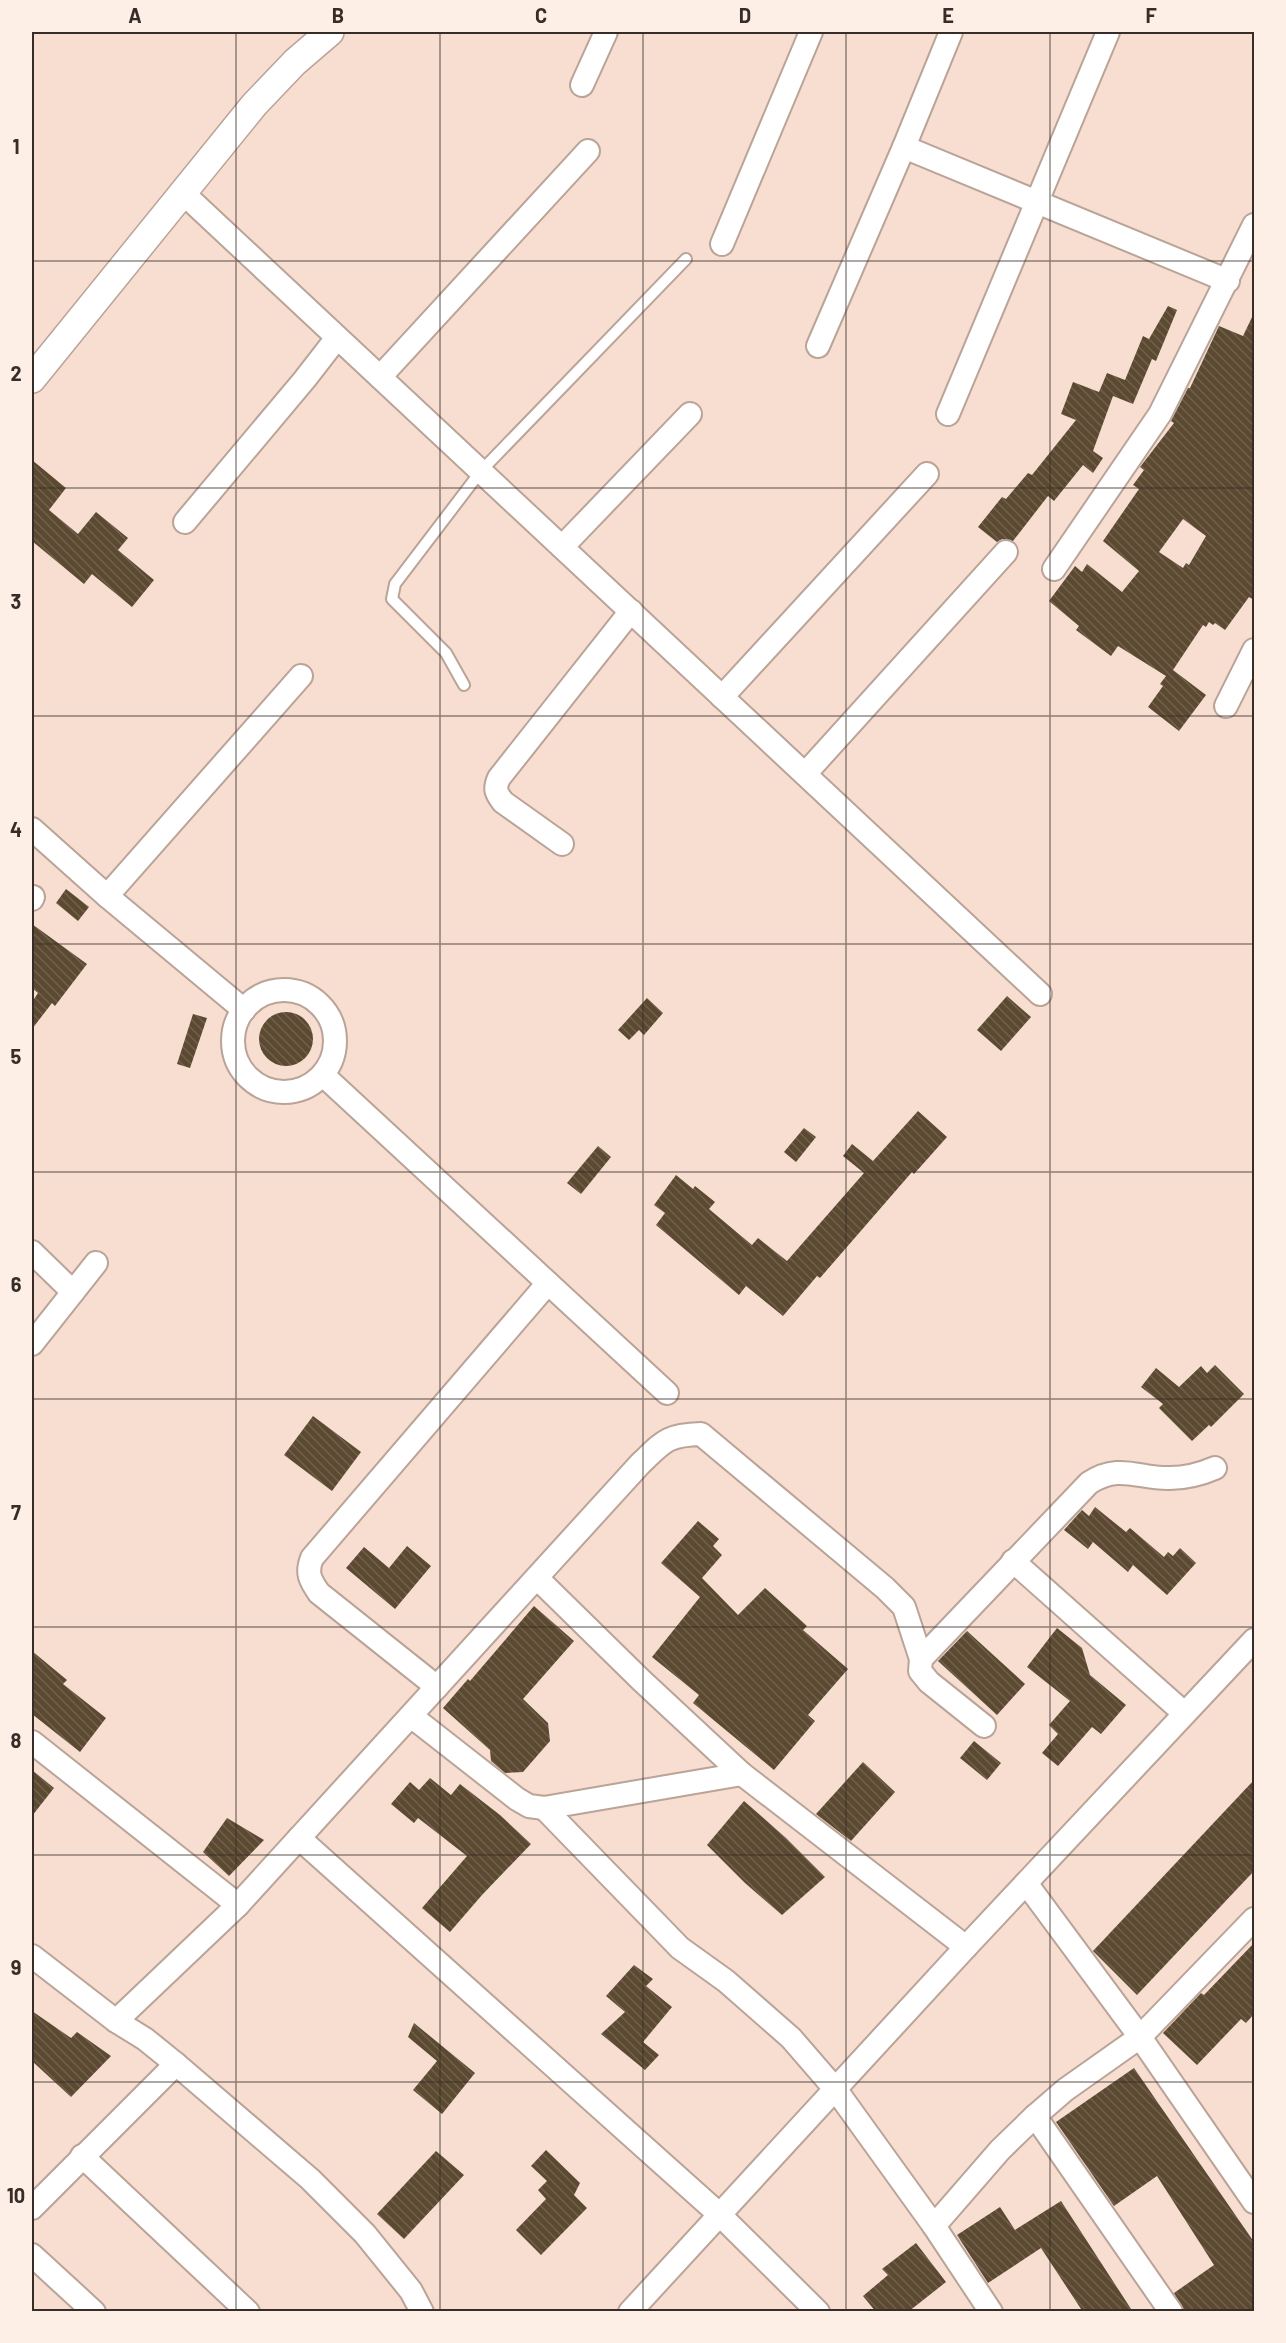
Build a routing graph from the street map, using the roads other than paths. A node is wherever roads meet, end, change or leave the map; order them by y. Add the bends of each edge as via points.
1 (330, 32) edge
2 (606, 32) edge
3 (811, 32) edge
4 (951, 32) edge
5 (1108, 32) edge
6 (582, 85) dead end
7 (904, 147) junction
8 (588, 150) dead end
9 (183, 193) junction
10 (1038, 201) junction
11 (1254, 225) edge
12 (722, 244) dead end
13 (686, 259) dead end
14 (1227, 281) junction
15 (336, 339) junction
16 (818, 346) dead end
17 (380, 377) junction
18 (32, 379) edge
19 (690, 414) dead end
20 (948, 414) dead end
21 (481, 471) junction
22 (927, 474) dead end
23 (185, 522) dead end
24 (562, 547) junction
25 (1006, 552) dead end
26 (1054, 569) dead end
27 (631, 611) junction
28 (1254, 650) edge
29 (301, 676) dead end
30 (464, 685) dead end
31 (722, 697) junction
32 (1226, 706) dead end
33 (805, 774) junction
34 (32, 829) edge
35 (562, 844) dead end
36 (107, 896) junction
37 (1040, 994) dead end
38 (244, 1010) junction
39 (323, 1075) junction
40 (32, 1252) edge
41 (96, 1263) dead end
42 (548, 1283) junction
43 (73, 1292) junction
44 (32, 1344) edge
45 (666, 1393) dead end
46 (1215, 1468) dead end
47 (1013, 1561) junction
48 (537, 1578) junction
49 (1254, 1641) edge
50 (921, 1659) junction
51 (437, 1687) junction
52 (1184, 1713) junction
53 (411, 1716) junction
54 (984, 1726) dead end
55 (32, 1742) edge
56 (742, 1774) junction
57 (544, 1808) junction
58 (299, 1838) junction
59 (1026, 1882) junction
60 (238, 1905) junction
61 (1254, 1919) edge
62 (966, 1947) junction
63 (32, 1956) edge
64 (116, 2021) junction
65 (1140, 2037) junction
66 (176, 2064) junction
67 (836, 2090) junction
68 (1035, 2116) junction
69 (82, 2156) junction
70 (36, 2196) edge
71 (1254, 2202) edge
72 (720, 2215) junction
73 (934, 2226) junction
74 (32, 2255) edge
75 (94, 2312) edge
76 (248, 2312) edge
77 (422, 2312) edge
78 (630, 2312) edge
79 (818, 2312) edge
80 (991, 2312) edge
81 (1171, 2312) edge

1 - 9 street via 254,105
2 - 6 street
3 - 12 street
4 - 7 street
5 - 10 street
7 - 10 street
7 - 16 street
8 - 17 street
9 - 15 street
9 - 18 street
10 - 14 street
10 - 20 street
11 - 14 street
13 - 21 lane
14 - 26 street via 1160,414
15 - 17 street
15 - 23 street
17 - 21 street
19 - 24 street
21 - 24 street
21 - 30 lane via 395,584 392,599 446,653
22 - 31 street
24 - 27 street
25 - 33 street
27 - 31 street
27 - 35 street via 495,787 503,802
28 - 32 street
29 - 36 street
31 - 33 street
33 - 37 street
34 - 36 street
36 - 38 street
38 - 39 street via 236,1024 234,1047 241,1069 252,1081 265,1089 296,1091
38 - 39 street via 255,999 286,990 302,993 316,1002 331,1022 335,1045 332,1061
39 - 42 street
40 - 43 street
41 - 43 street
42 - 45 street
42 - 51 street via 312,1558 308,1569 319,1593
43 - 44 street
46 - 47 street via 1198,1475 1170,1478 1116,1472 1101,1475
47 - 50 street
47 - 52 street
48 - 50 street via 666,1439 701,1434 904,1607
48 - 51 street
48 - 56 street
49 - 52 street
50 - 54 street via 920,1671 929,1682
51 - 53 street
52 - 59 street
53 - 57 street via 517,1800
53 - 58 street
55 - 60 street
56 - 57 street
56 - 62 street
57 - 67 street via 680,1948 791,2038
58 - 60 street
58 - 72 street
59 - 62 street
59 - 65 street
60 - 64 street
61 - 65 street
62 - 67 street
63 - 64 street
64 - 66 street
65 - 68 street
65 - 71 street
66 - 69 street
66 - 77 street via 310,2179 365,2234 411,2291
67 - 72 street
67 - 73 street
68 - 73 street
68 - 81 street
69 - 70 street
69 - 76 street
72 - 78 street
72 - 79 street
73 - 80 street
74 - 75 street

